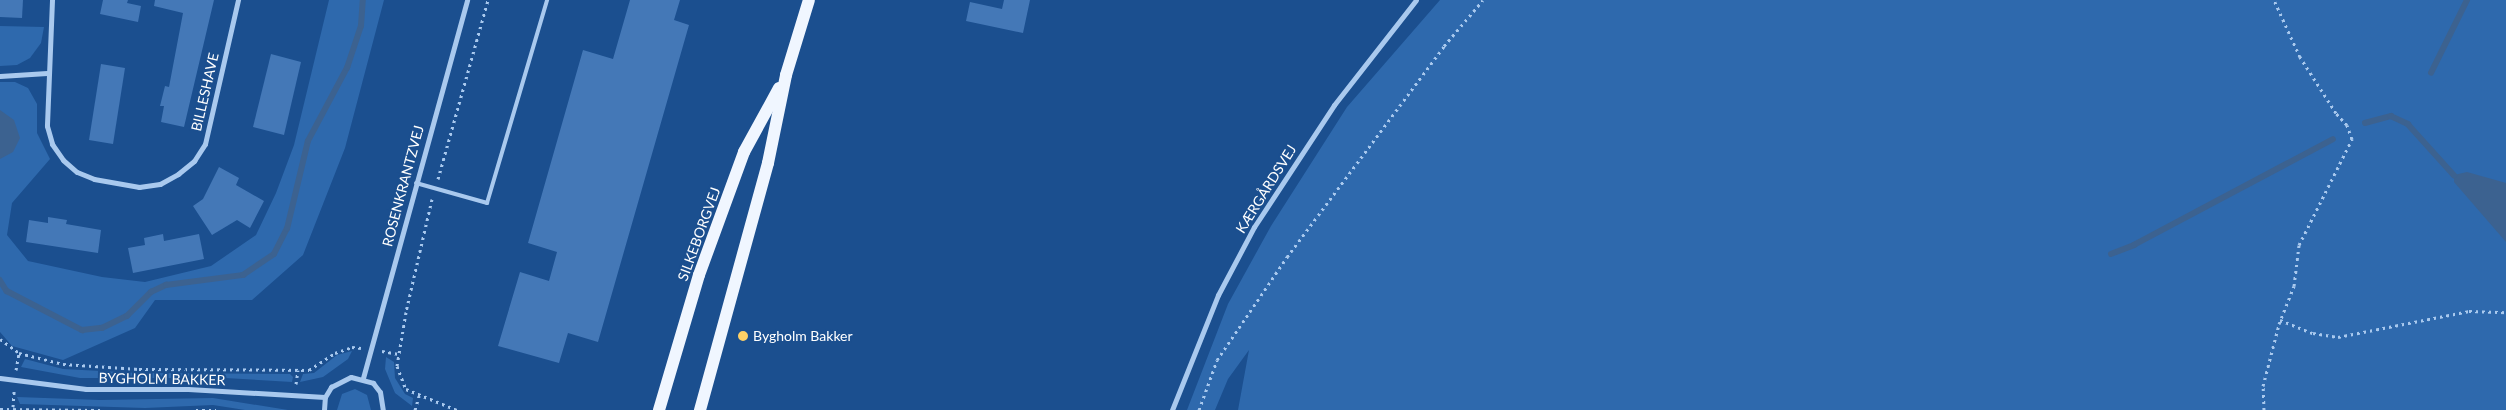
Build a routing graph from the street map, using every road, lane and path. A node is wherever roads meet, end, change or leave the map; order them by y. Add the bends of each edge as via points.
1 (52, 0) edge
2 (238, 0) edge
3 (466, 0) edge
4 (488, 0) edge
5 (547, 0) edge
6 (809, 0) edge
7 (1416, 0) edge
8 (1483, 0) edge
9 (2274, 0) edge
10 (48, 73) junction
11 (786, 75) junction
12 (0, 76) edge
13 (416, 183) junction
14 (435, 188) junction
15 (2506, 312) edge
16 (2280, 320) junction
17 (0, 339) edge
18 (370, 349) junction
19 (399, 354) junction
20 (0, 378) edge
21 (363, 378) junction
22 (419, 396) junction
23 (325, 397) junction
24 (0, 409) edge
25 (100, 410) edge
26 (196, 410) edge
27 (216, 410) edge
28 (324, 410) edge
29 (383, 410) edge
30 (415, 410) edge
31 (457, 410) edge
32 (659, 410) edge
33 (700, 410) edge
34 (1172, 410) edge
35 (1199, 410) edge
36 (2264, 410) edge

1 - 10 street, BILLESHAVE
2 - 10 street, BILLESHAVE via 205,144 194,161 160,184 139,187 94,179 77,172 63,160 52,144 47,126
3 - 13 street, ROSENKRANTZVEJ
4 - 14 path
5 - 14 lane via 487,203
6 - 11 main road, SILKEBORGVEJ
7 - 34 street, KÆRGÅRDSVEJ via 1334,105 1254,227 1218,295
8 - 35 path via 1444,46 1287,257 1216,360
9 - 16 path via 2300,57 2347,125 2352,139 2304,231 2294,286
10 - 12 street
11 - 32 main road, SILKEBORGVEJ via 744,152 699,275
11 - 33 main road, SILKEBORGVEJ via 768,163
13 - 14 lane
13 - 18 street, ROSENKRANTZVEJ
14 - 19 path via 420,245
15 - 16 path via 2469,310 2338,337 2313,333
16 - 36 path via 2263,386
17 - 18 path via 19,353 63,364 139,369 309,370 335,353 352,347
18 - 19 path
18 - 21 street, ROSENKRANTZVEJ
19 - 22 path via 399,379 406,389
20 - 23 street, BYGHOLM BAKKER via 86,389 188,388
21 - 23 street via 340,380
21 - 29 street via 380,392
22 - 30 path
22 - 31 path
23 - 28 street
24 - 25 path
26 - 27 path

